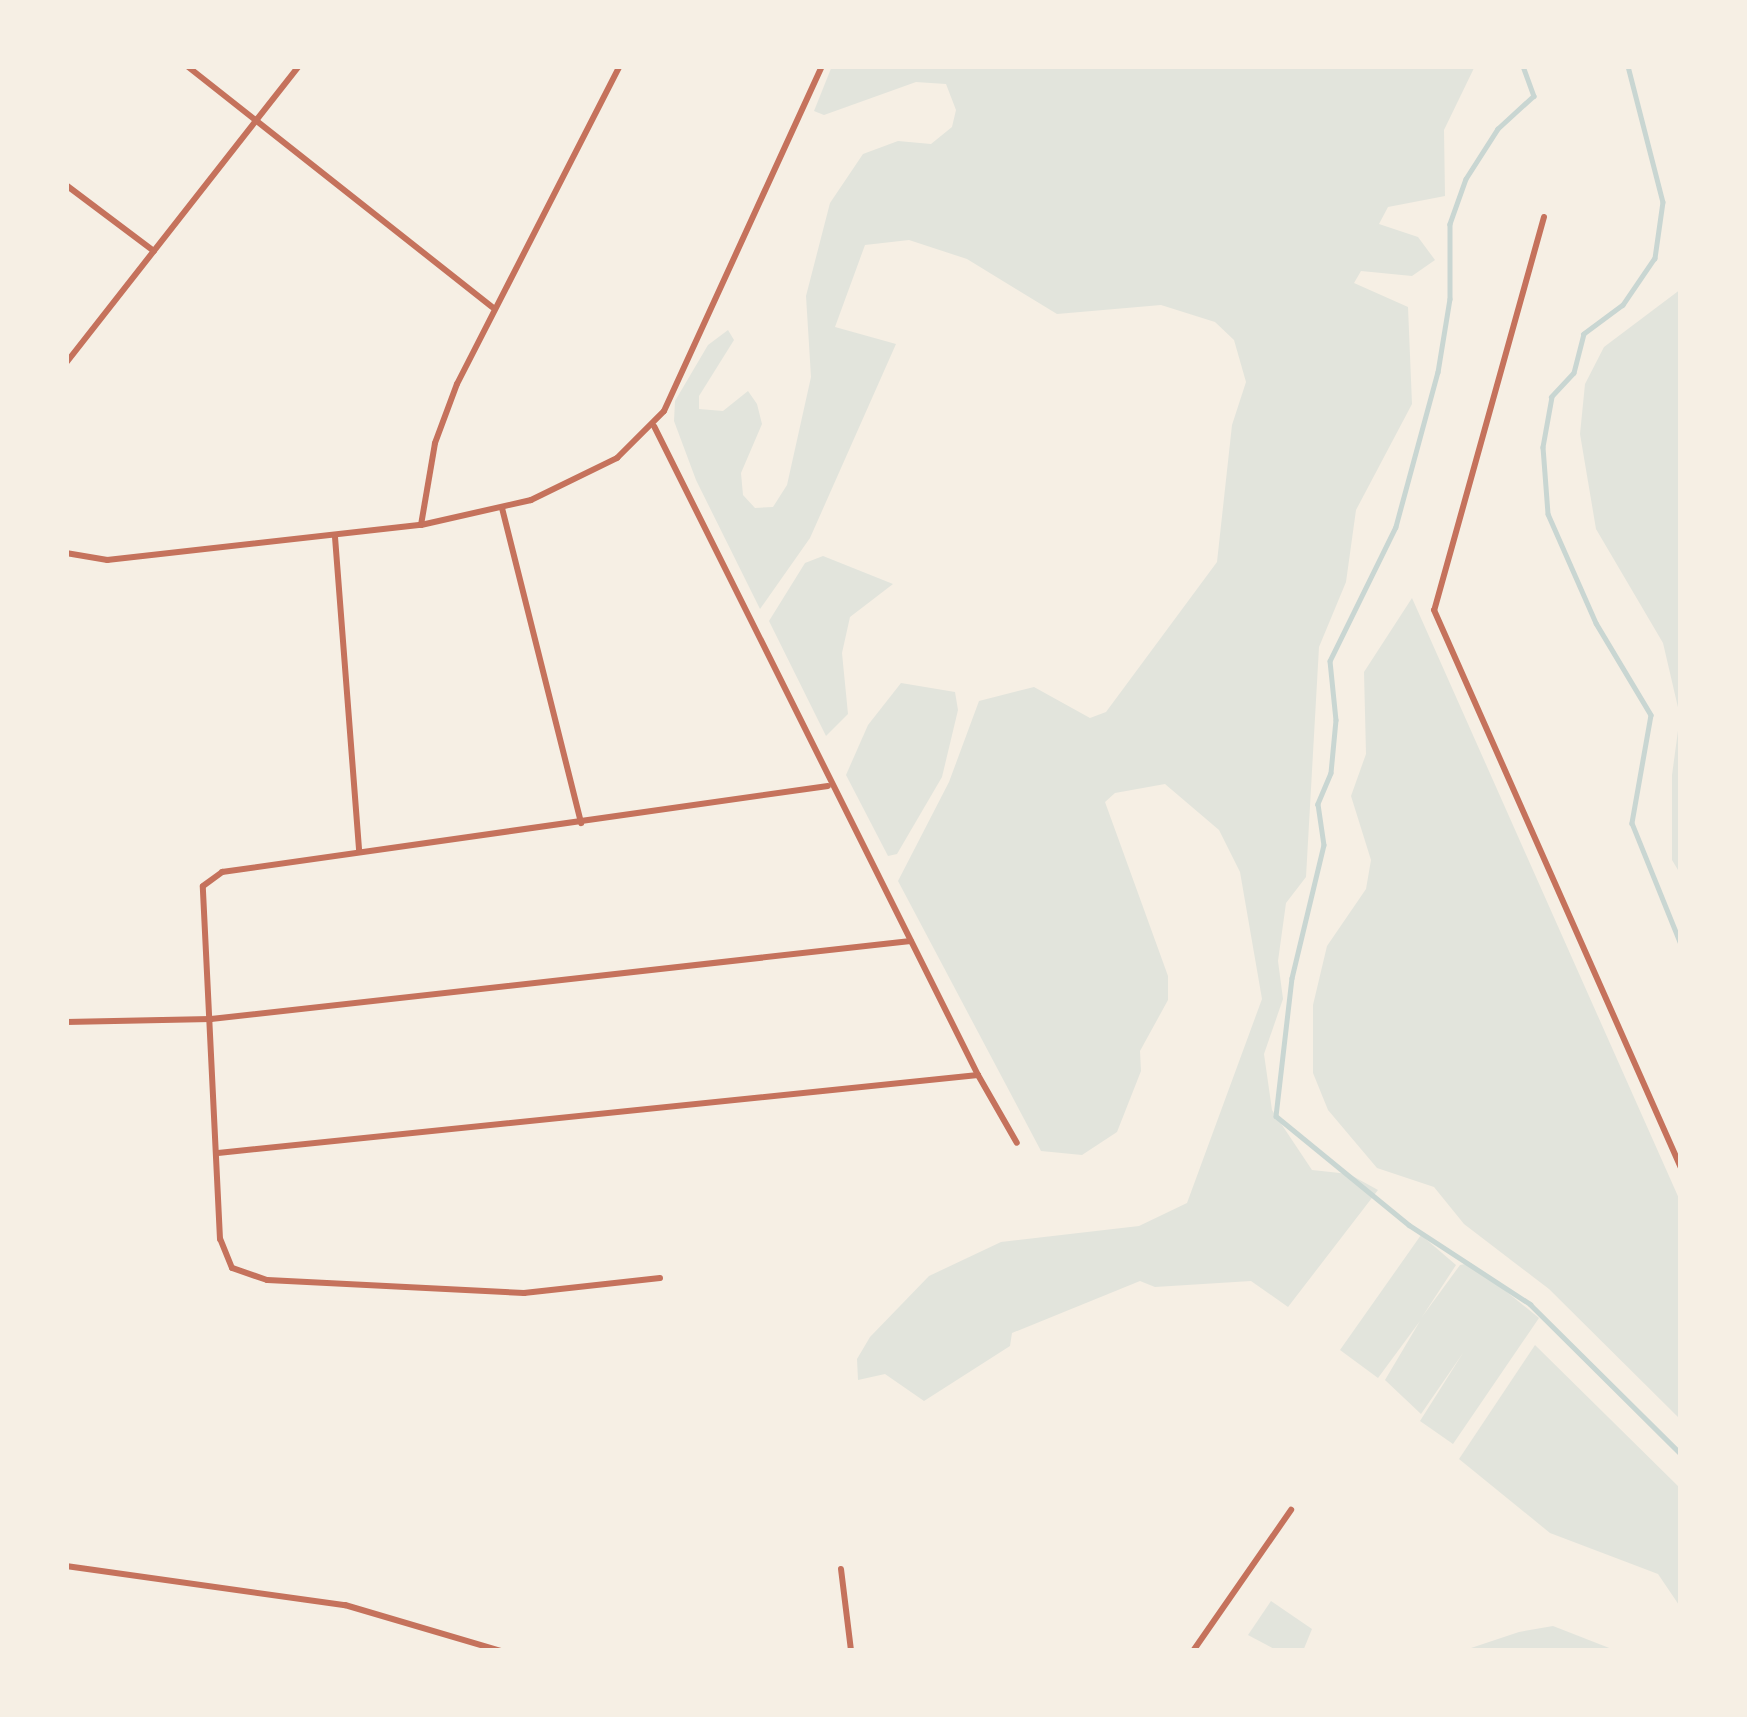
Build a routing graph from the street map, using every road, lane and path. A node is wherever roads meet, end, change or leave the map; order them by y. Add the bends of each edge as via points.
1 (187, 66) edge
2 (299, 66) edge
3 (620, 66) edge
4 (822, 66) edge
5 (257, 118) junction
6 (66, 185) edge
7 (1544, 217) dead end
8 (154, 251) junction
9 (492, 307) junction
10 (66, 363) edge
11 (654, 426) junction
12 (502, 508) junction
13 (421, 525) junction
14 (335, 537) junction
15 (66, 553) edge
16 (828, 786) junction
17 (581, 824) junction
18 (358, 852) junction
19 (911, 941) junction
20 (211, 1019) junction
21 (66, 1022) edge
22 (978, 1075) junction
23 (1017, 1143) dead end
24 (218, 1154) junction
25 (1681, 1168) edge
26 (660, 1278) dead end
27 (1292, 1510) dead end
28 (66, 1566) edge
29 (841, 1569) dead end
30 (501, 1651) edge
31 (851, 1651) edge
32 (1193, 1651) edge

1 - 5 street
2 - 5 street
3 - 9 street
4 - 11 street
5 - 8 street
5 - 9 street
6 - 8 street
7 - 25 street via 1434,610
8 - 10 street
9 - 13 street via 438,434
11 - 12 street via 603,467
11 - 16 street
12 - 13 street
12 - 17 street
13 - 14 street
14 - 15 street via 107,560
14 - 18 street
16 - 17 street
16 - 19 street
17 - 18 street
18 - 20 street via 207,879
19 - 20 street
19 - 22 street
20 - 21 street
20 - 24 street
22 - 23 street
22 - 24 street
24 - 26 street via 223,1252 248,1277 524,1293
27 - 32 street
28 - 30 street via 345,1605
29 - 31 street

